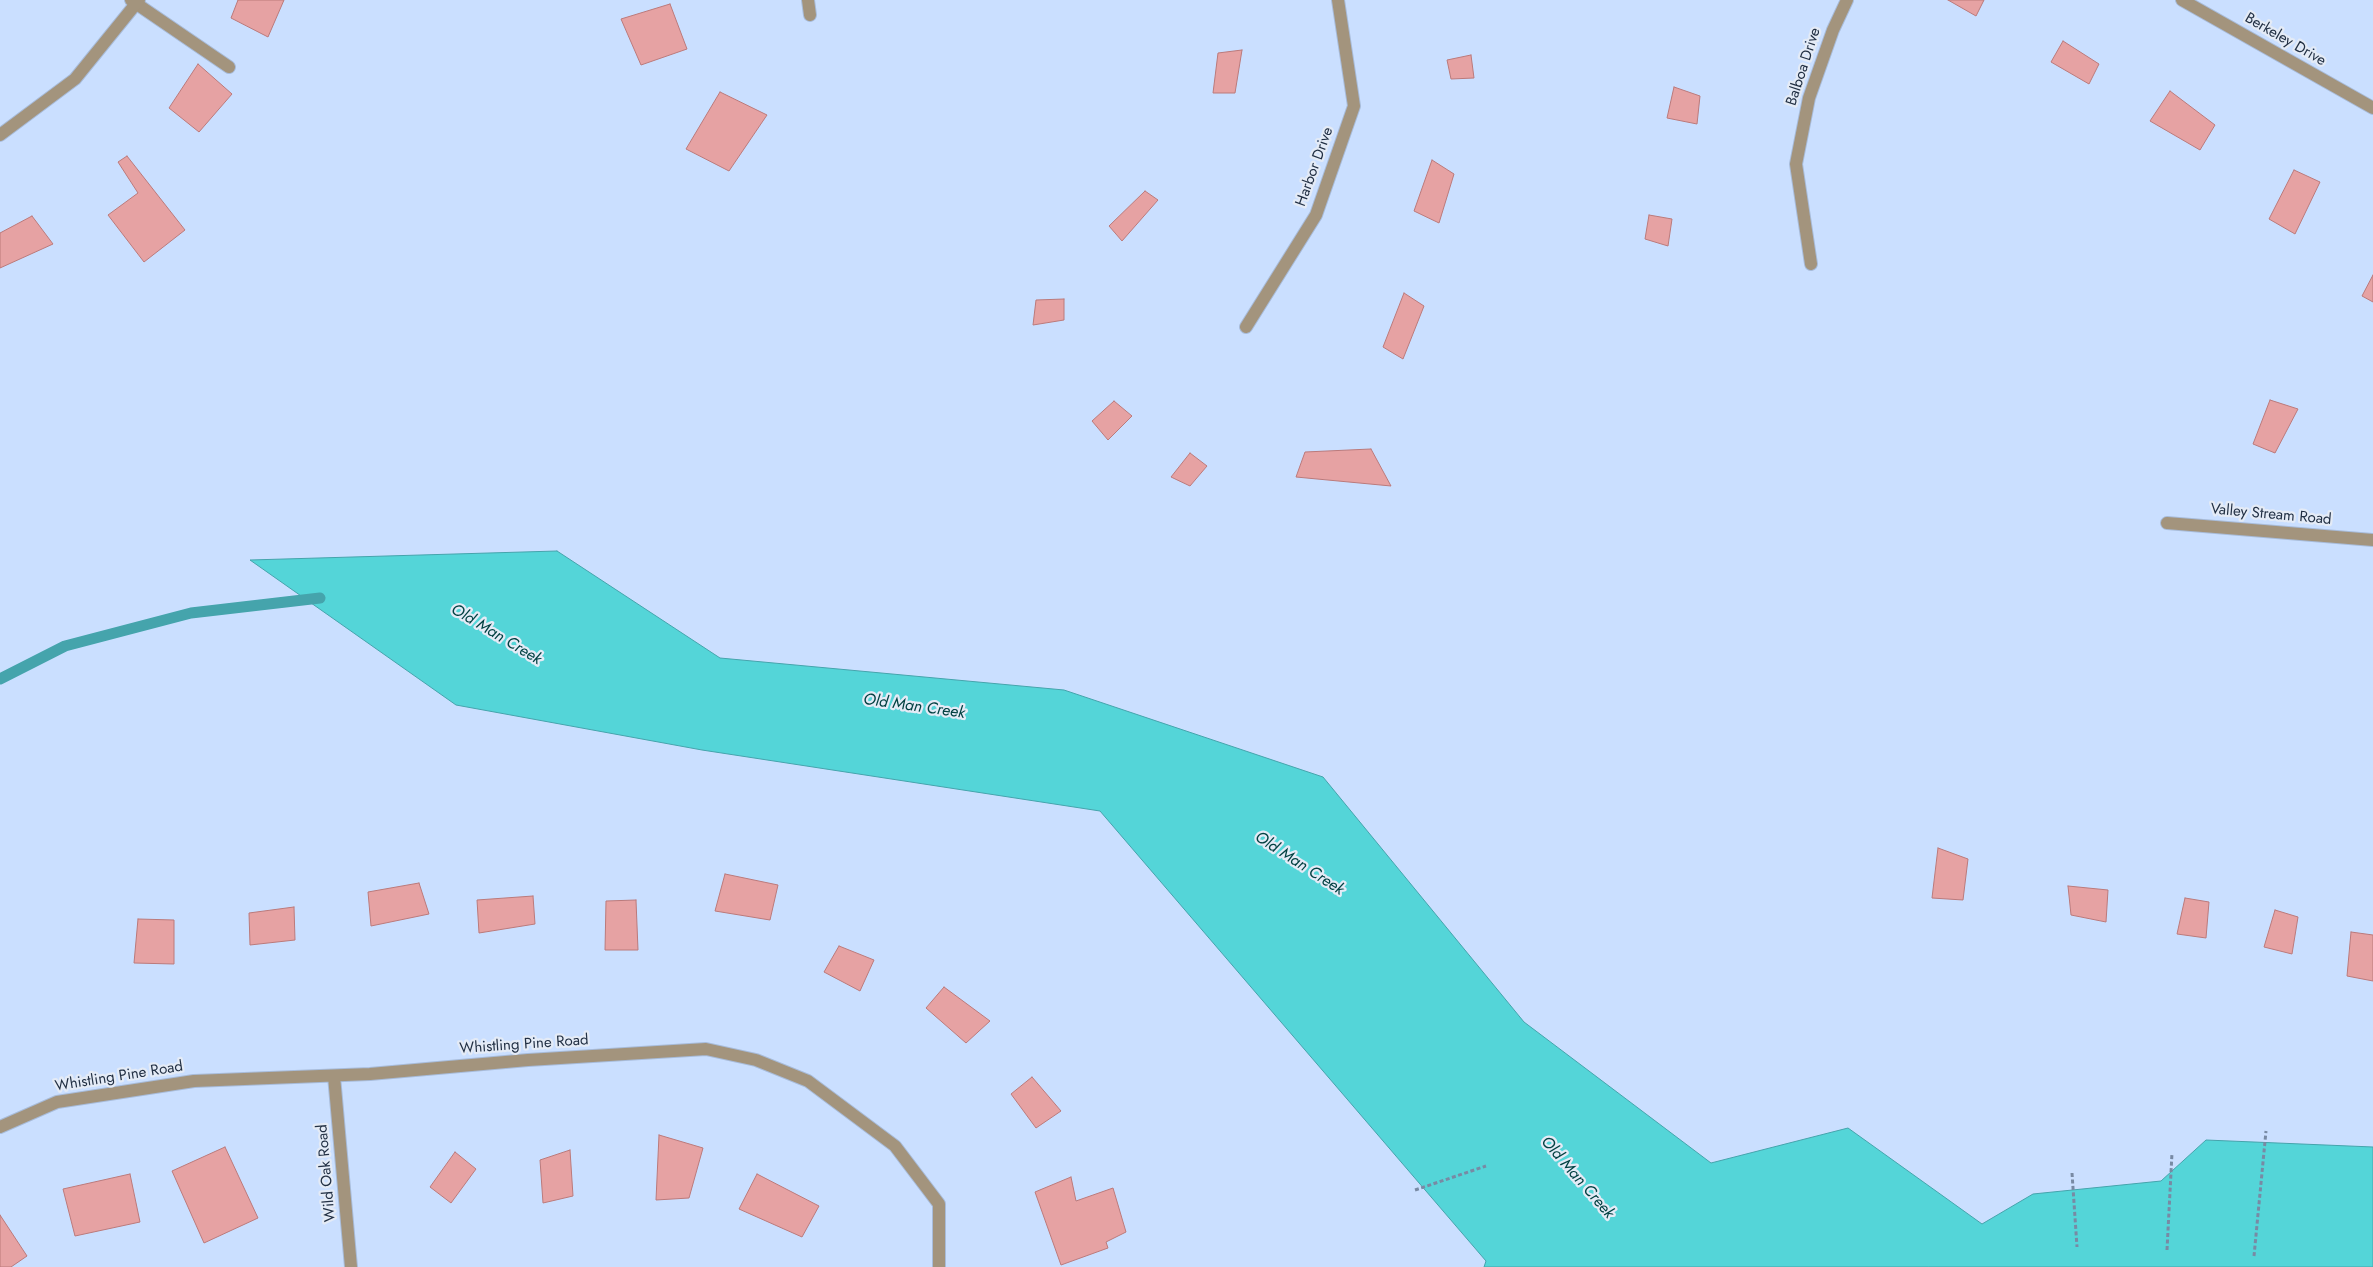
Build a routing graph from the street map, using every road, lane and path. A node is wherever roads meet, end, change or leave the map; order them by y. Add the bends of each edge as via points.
1 (808, 0) edge
2 (1338, 0) edge
3 (1847, 0) edge
4 (2182, 0) edge
5 (135, 1) edge
6 (810, 16) dead end
7 (229, 66) dead end
8 (2373, 108) edge
9 (0, 135) edge
10 (1811, 264) dead end
11 (1246, 327) dead end
12 (2167, 523) dead end
13 (2373, 540) edge
14 (334, 1076) junction
15 (0, 1127) edge
16 (2266, 1131) dead end
17 (2172, 1153) dead end
18 (1486, 1166) dead end
19 (2072, 1173) dead end
20 (1415, 1190) dead end
21 (2077, 1247) dead end
22 (2167, 1250) dead end
23 (2254, 1256) dead end
24 (351, 1267) edge
25 (939, 1267) edge

1 - 6 street
2 - 11 street, Harbor Drive via 1354,106 1316,215
3 - 10 street, Balboa Drive via 1808,98 1796,164
4 - 8 street, Berkeley Drive
5 - 7 street
5 - 9 street via 75,79
12 - 13 street, Valley Stream Road
14 - 15 street, Whistling Pine Road via 194,1081 57,1102
14 - 24 street, Wild Oak Road
14 - 25 street, Whistling Pine Road via 706,1049 756,1060 808,1081 894,1146 939,1204
16 - 23 path
17 - 22 path
18 - 20 path
19 - 21 path

